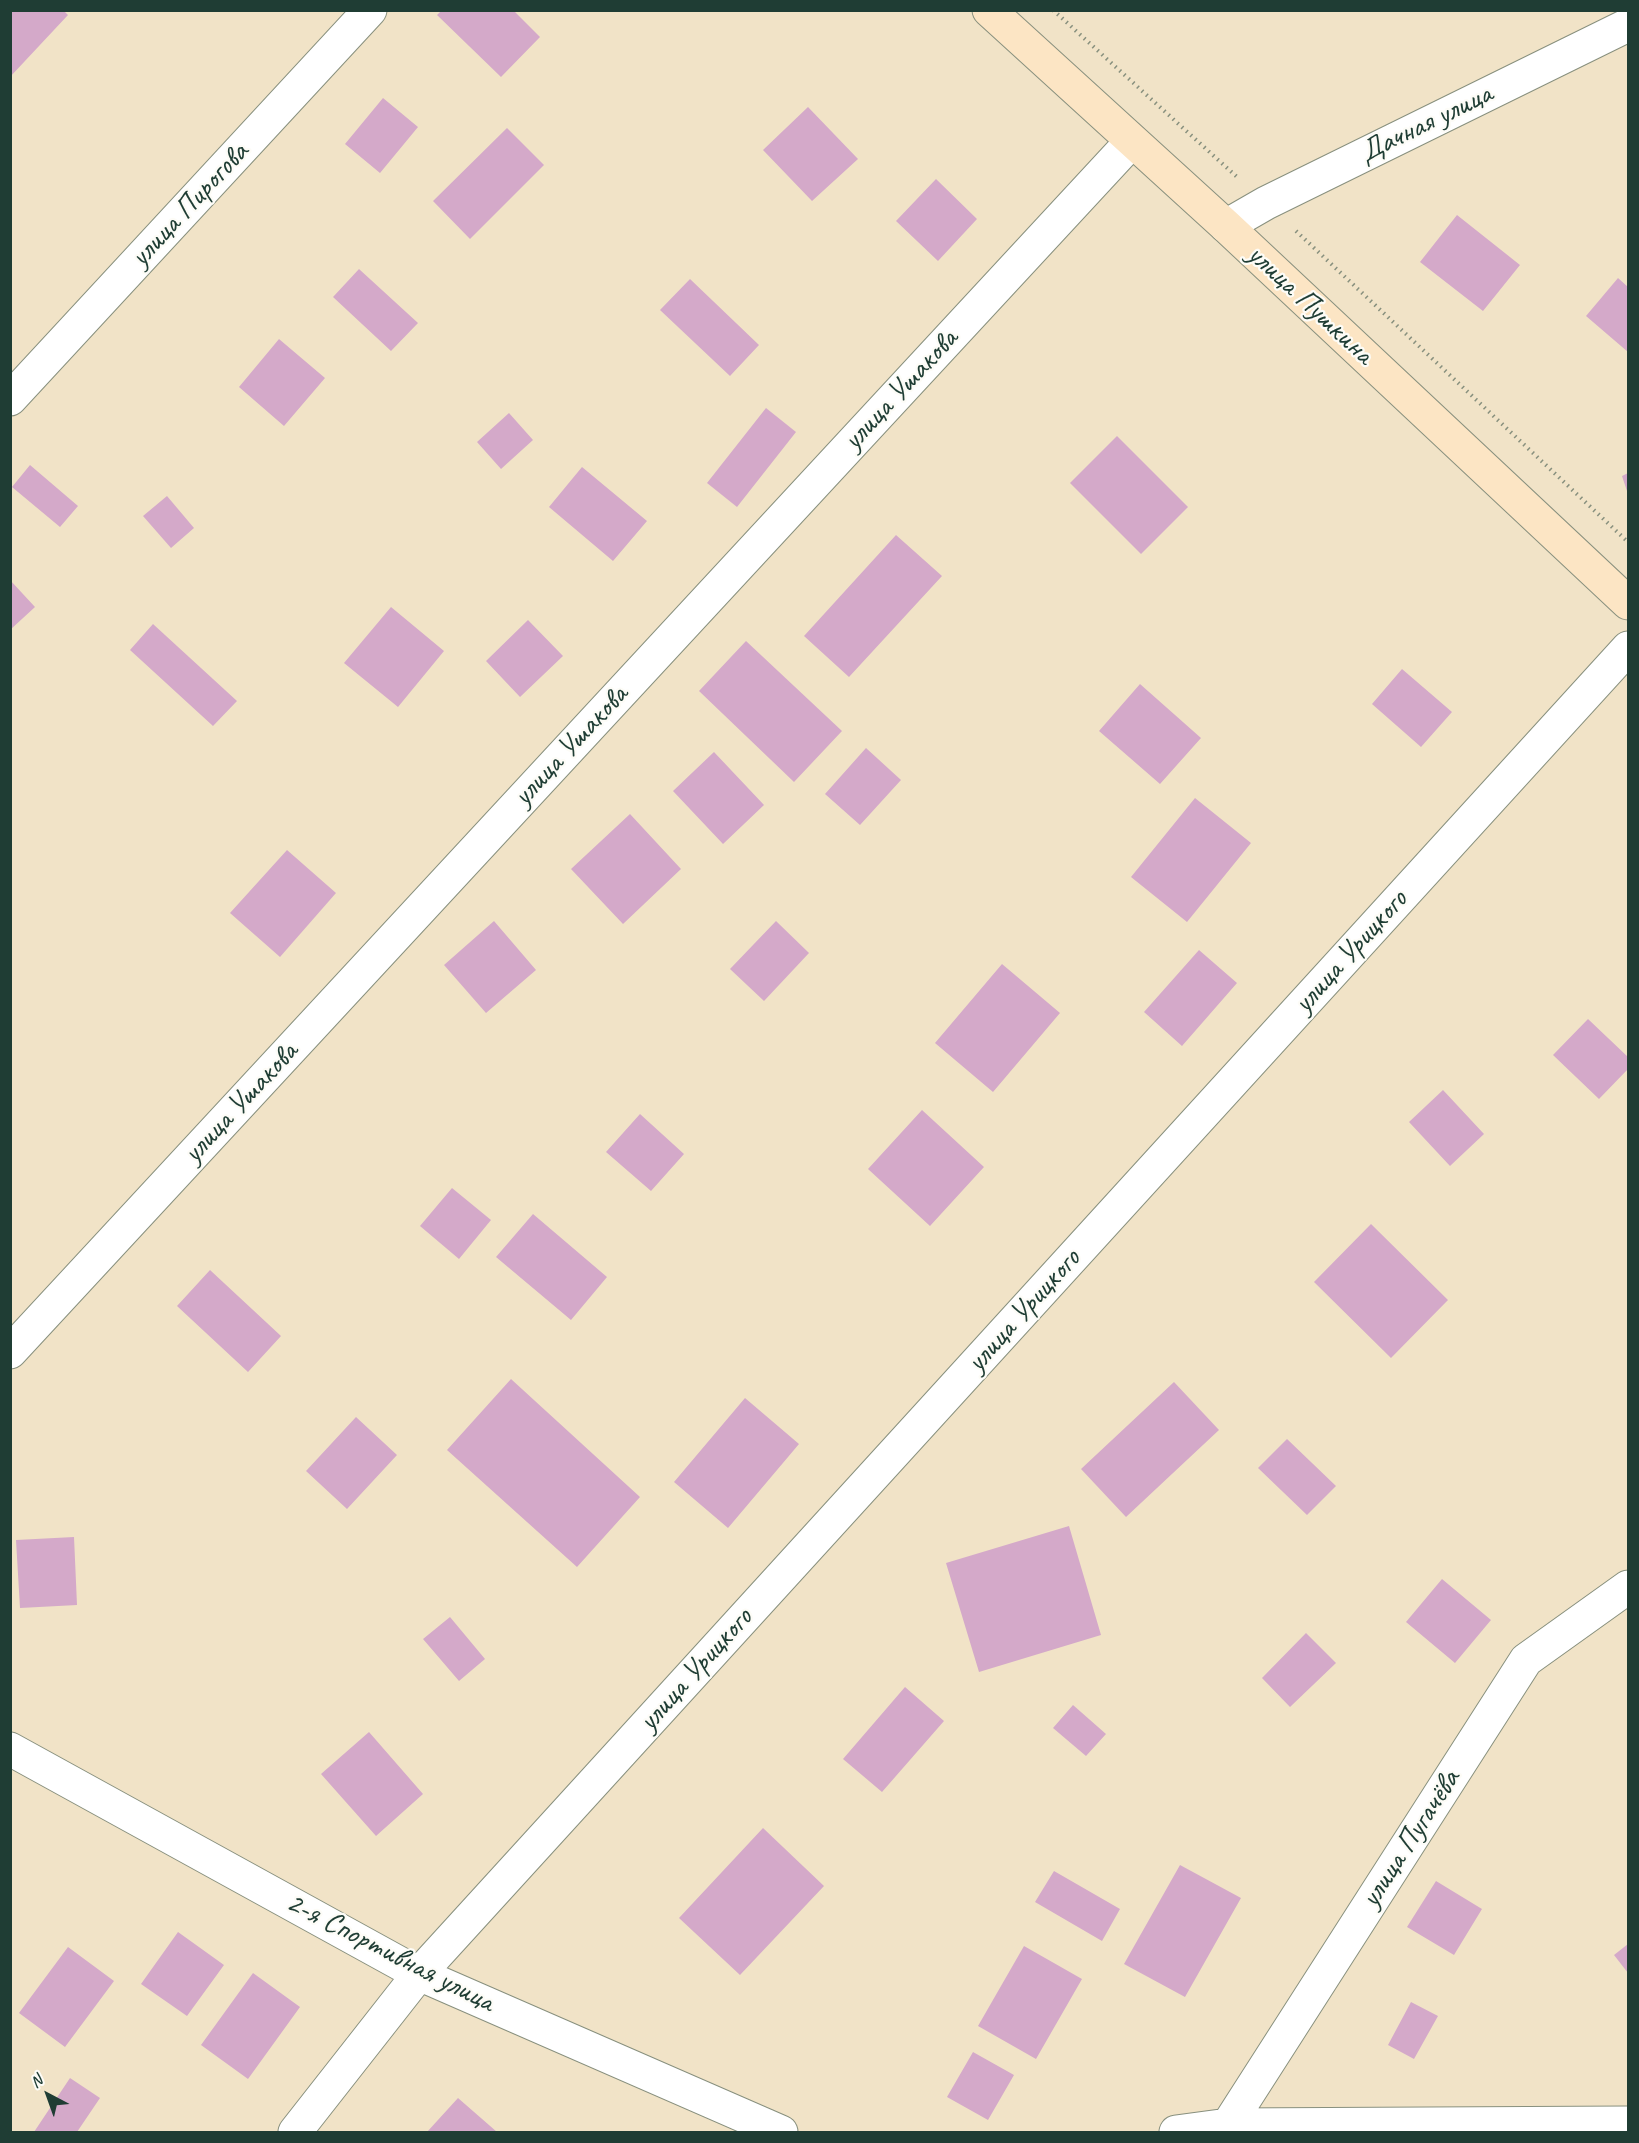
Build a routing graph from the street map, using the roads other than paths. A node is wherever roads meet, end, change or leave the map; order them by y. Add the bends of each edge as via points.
1 (370, 10) edge
2 (989, 10) edge
3 (1629, 25) edge
4 (1132, 141) junction
5 (1226, 226) junction
6 (10, 399) edge
7 (1629, 603) edge
8 (1629, 648) edge
9 (10, 1352) edge
10 (1629, 1587) edge
11 (10, 1749) edge
12 (419, 1974) junction
13 (1629, 2123) edge
14 (1228, 2125) junction
15 (295, 2133) edge
16 (781, 2133) edge
17 (1176, 2133) edge

1 - 6 street, улица Пирогова
2 - 4 main road, улица Пушкина
3 - 5 street, Дачная улица
4 - 5 main road, улица Пушкина
4 - 9 street, улица Ушакова
5 - 7 main road, улица Пушкина
8 - 12 street, улица Урицкого
10 - 14 street, улица Пугачёва via 1526,1660
11 - 12 street, 2-я Спортивная улица
12 - 15 street, улица Урицкого
12 - 16 street, 2-я Спортивная улица
13 - 14 street
14 - 17 street

